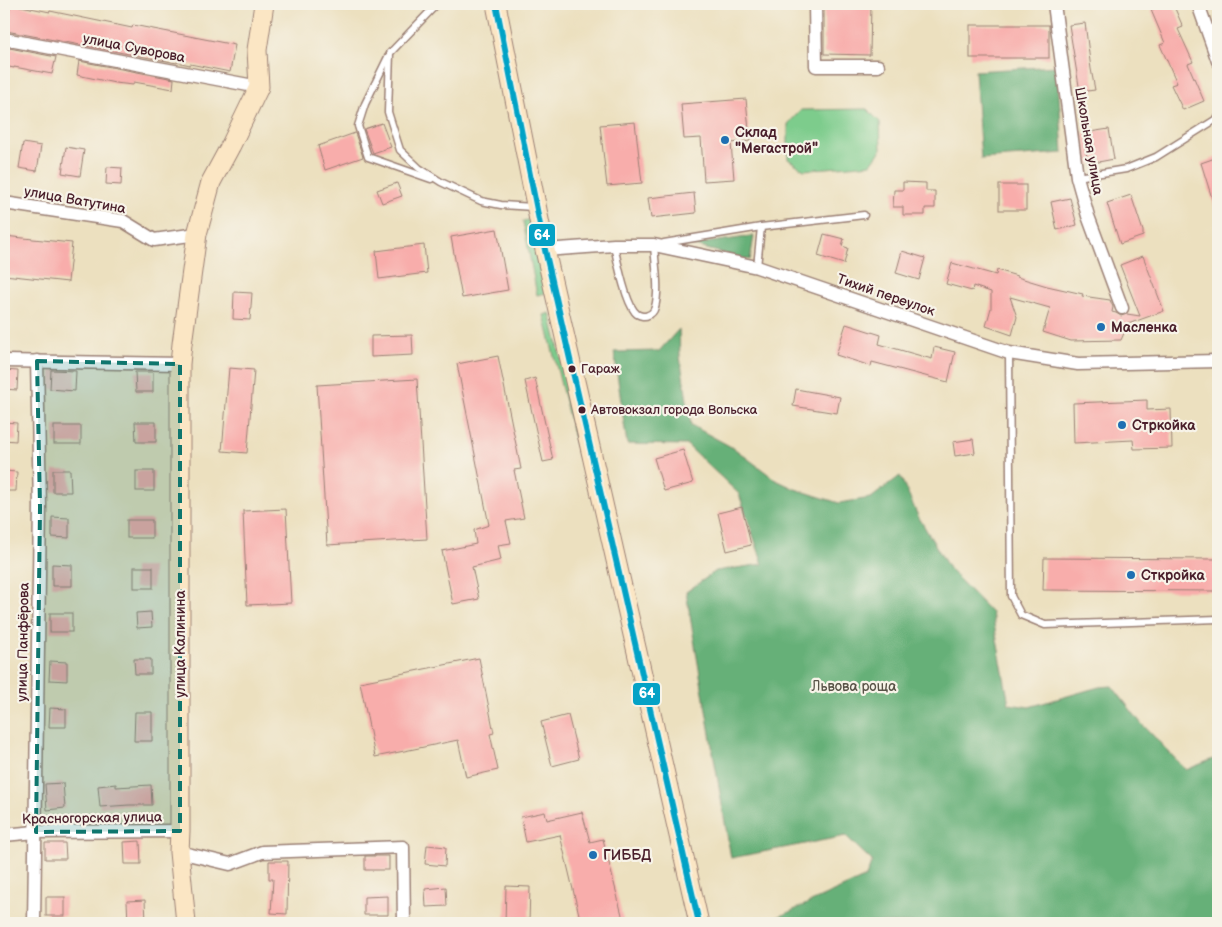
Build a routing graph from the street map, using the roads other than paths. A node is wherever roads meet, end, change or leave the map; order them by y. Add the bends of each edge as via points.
1 (264, 4) edge
2 (437, 4) edge
3 (496, 4) edge
4 (815, 4) edge
5 (1054, 4) edge
6 (1198, 4) edge
7 (4, 39) edge
8 (390, 53) junction
9 (1218, 61) edge
10 (878, 66) dead end
11 (259, 88) junction
12 (1218, 118) edge
13 (1077, 177) junction
14 (441, 182) junction
15 (4, 204) edge
16 (536, 207) junction
17 (864, 215) dead end
18 (761, 227) junction
19 (197, 234) junction
20 (614, 245) junction
21 (654, 245) junction
22 (544, 250) junction
23 (757, 267) junction
24 (1122, 308) dead end
25 (1009, 353) junction
26 (4, 361) edge
27 (37, 361) junction
28 (1218, 361) edge
29 (180, 364) junction
30 (1218, 619) edge
31 (180, 831) junction
32 (36, 832) junction
33 (4, 835) edge
34 (179, 852) junction
35 (34, 923) edge
36 (186, 923) edge
37 (404, 923) edge
38 (699, 923) edge

1 - 11 street via 257,50
2 - 8 lane
3 - 16 street
4 - 10 street via 816,66
5 - 13 street, Школьная улица
6 - 9 street
7 - 11 street, улица Суворова
8 - 14 lane via 388,112 400,150
8 - 14 lane via 358,126 368,157
11 - 19 street, улица Калинина via 211,182
12 - 13 lane via 1156,157 1126,169
13 - 24 street, Школьная улица
14 - 16 lane via 481,200
15 - 19 street, улица Ватутина via 122,221 154,240
16 - 22 street
17 - 18 lane
18 - 21 lane
18 - 23 lane
19 - 29 street, улица Калинина
20 - 21 street, Тихий переулок
20 - 21 lane via 628,297 636,314 643,316 655,309
20 - 22 street, Тихий переулок
21 - 23 street, Тихий переулок
22 - 38 street
23 - 25 street, Тихий переулок
25 - 28 street, Тихий переулок via 1078,364
25 - 30 lane via 1011,596 1021,615 1045,625
26 - 27 street
27 - 29 street
27 - 32 street, улица Панфёрова via 40,507
29 - 31 street, улица Калинина
31 - 32 street, Красногорская улица
31 - 34 street, улица Калинина
32 - 33 street, Красногорская улица
32 - 35 street, улица Панфёрова
34 - 36 street, улица Калинина
34 - 37 street via 230,864 262,852 403,847

